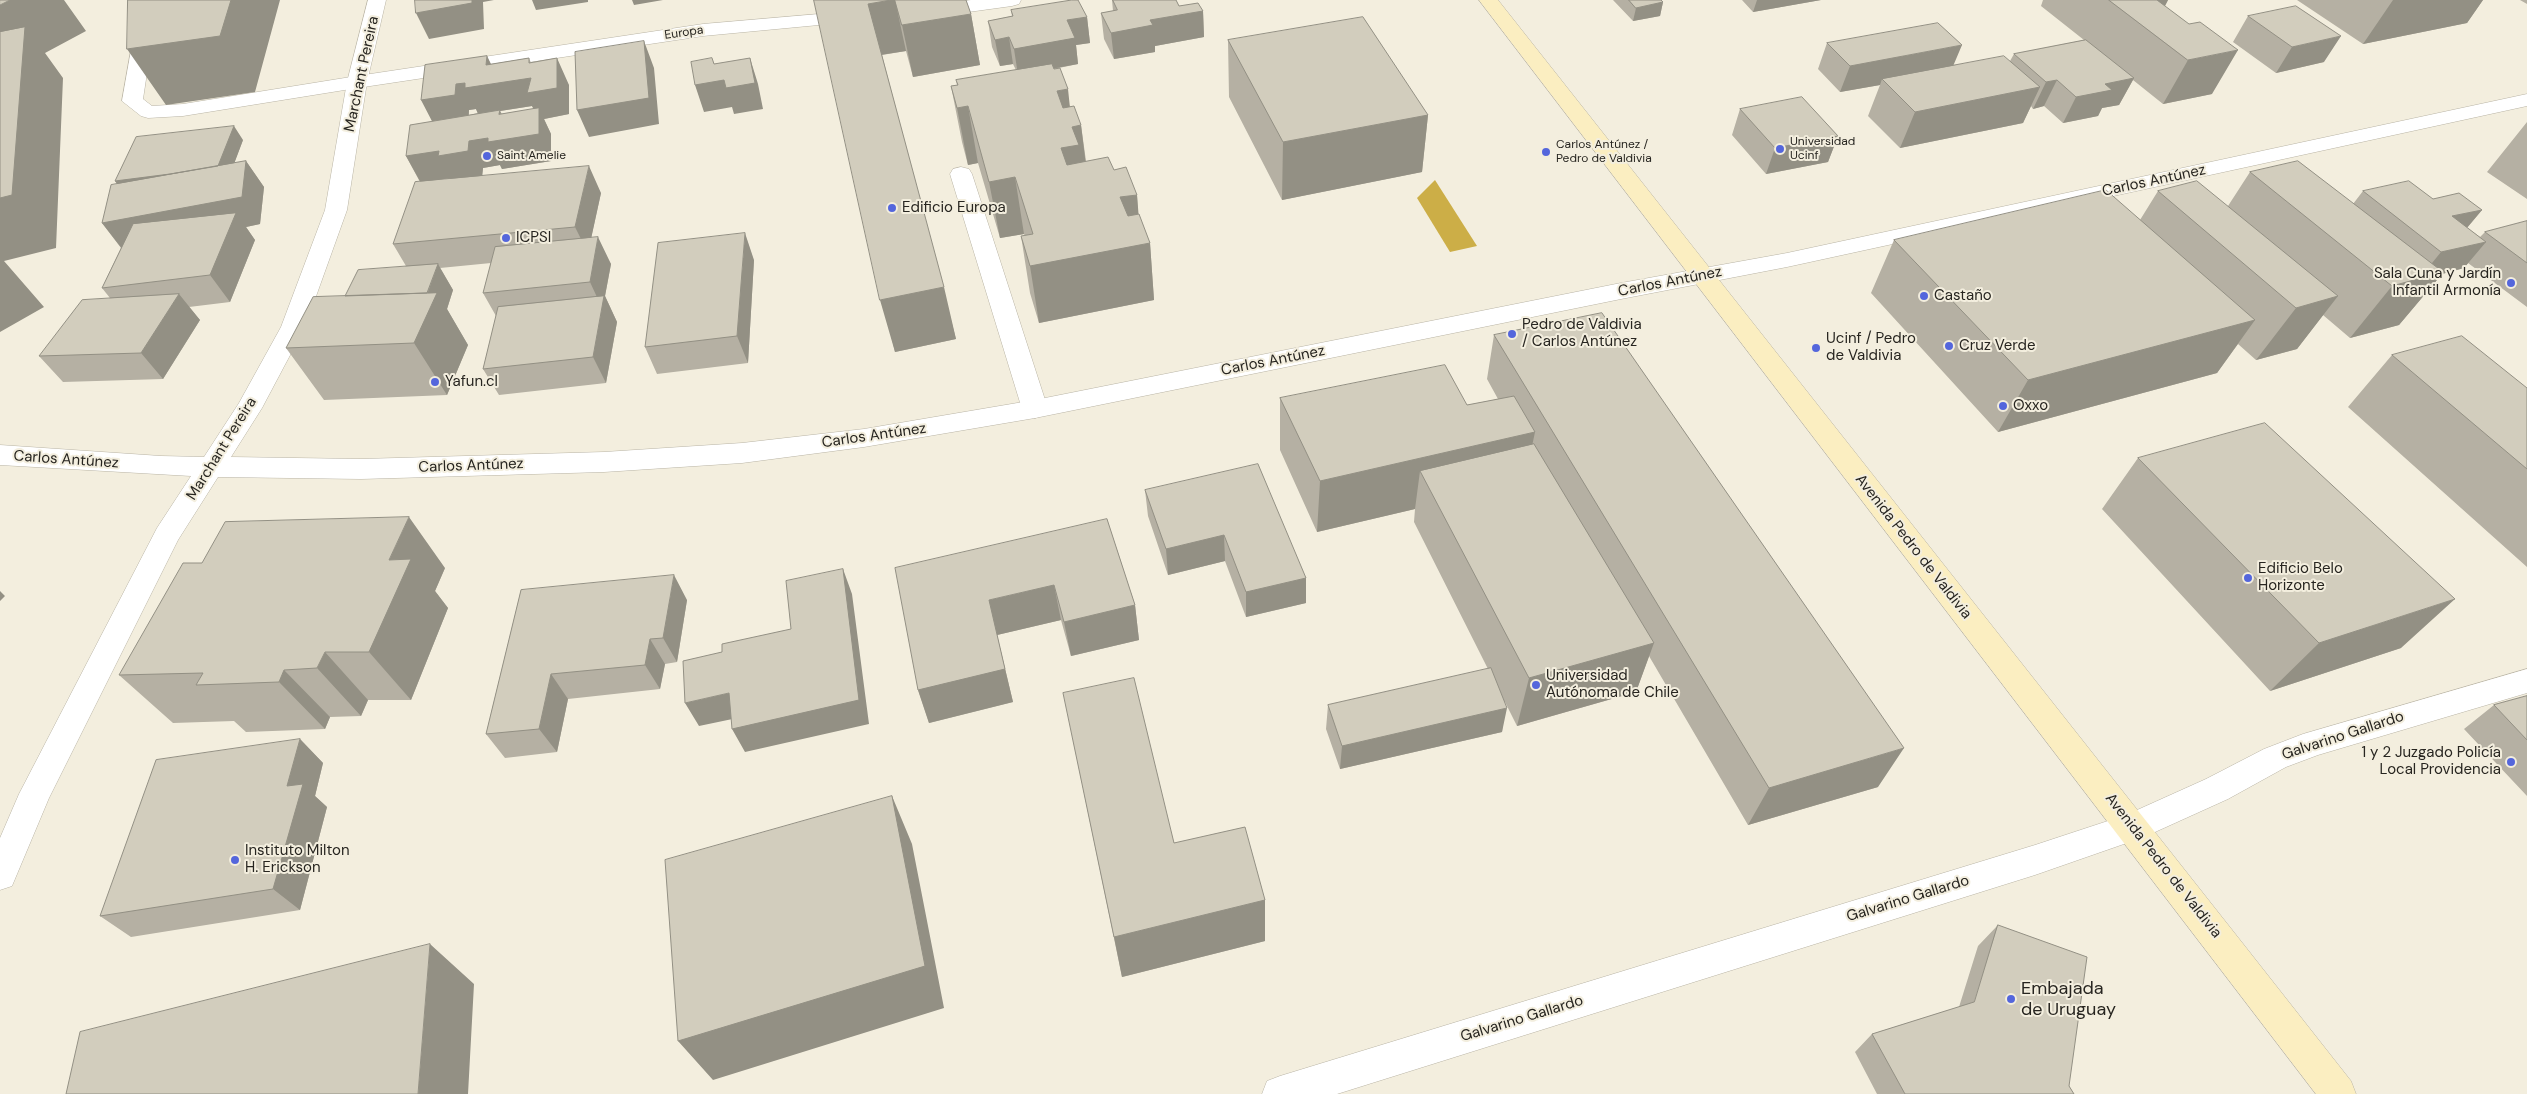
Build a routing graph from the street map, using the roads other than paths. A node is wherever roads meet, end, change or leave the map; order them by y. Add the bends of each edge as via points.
1 (149, 0) edge
2 (377, 0) edge
3 (1012, 0) edge
4 (1488, 0) edge
5 (914, 12) edge
6 (869, 16) edge
7 (357, 82) junction
8 (2527, 100) edge
9 (961, 174) dead end
10 (1700, 276) junction
11 (1034, 409) junction
12 (0, 455) edge
13 (212, 466) junction
14 (2527, 681) edge
15 (2133, 827) junction
16 (0, 875) edge
17 (1280, 1094) edge
18 (2338, 1094) edge

1 - 7 street, Europa via 132,101 148,112 183,110
2 - 7 street, Marchant Pereira
3 - 5 street
4 - 10 main road, Avenida Pedro de Valdivia
6 - 7 street, Europa via 703,30
7 - 13 street, Marchant Pereira via 336,210 319,263 275,362
8 - 10 street, Carlos Antúnez
9 - 11 street
10 - 11 street, Carlos Antúnez
10 - 15 main road, Avenida Pedro de Valdivia
11 - 13 street, Carlos Antúnez via 864,438 722,454 604,462 361,469
12 - 13 street, Carlos Antúnez via 160,466
13 - 16 street, Marchant Pereira via 167,535 35,794
14 - 15 street, Galvarino Gallardo via 2314,743 2275,758
15 - 17 street, Galvarino Gallardo
15 - 18 main road, Avenida Pedro de Valdivia

